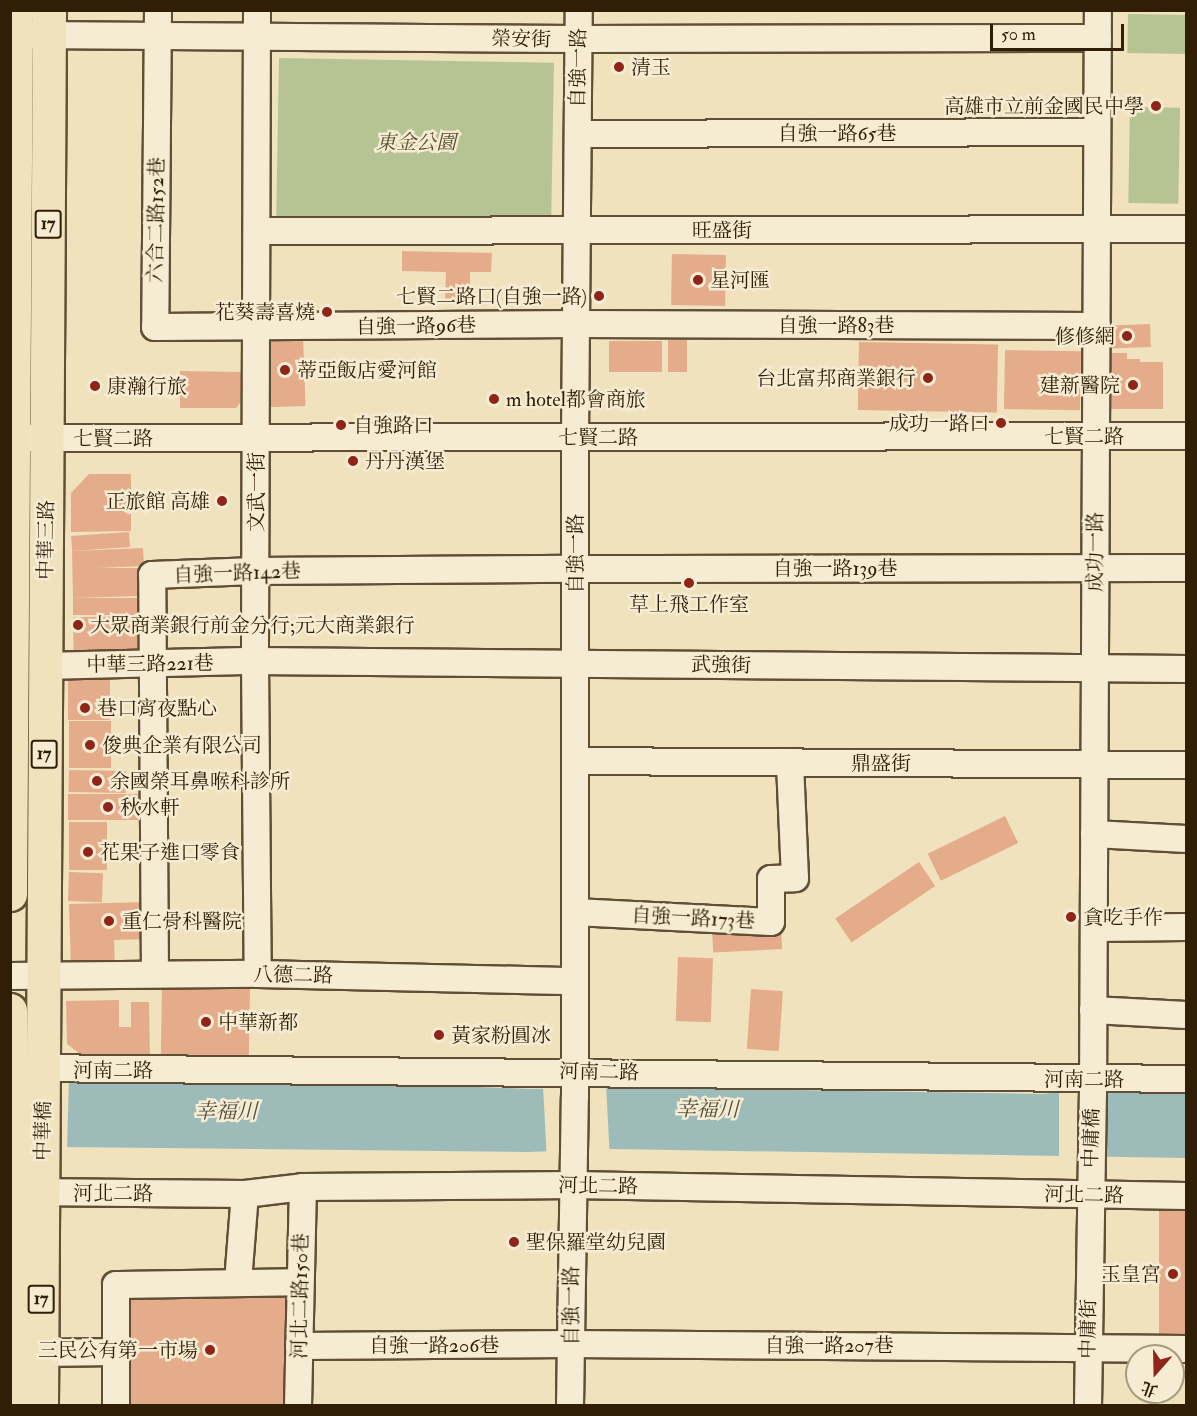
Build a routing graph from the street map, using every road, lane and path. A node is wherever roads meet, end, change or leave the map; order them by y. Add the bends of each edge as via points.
1 (257, 10) edge
2 (579, 10) edge
3 (1098, 10) edge
4 (16, 22) edge
5 (49, 23) edge
6 (158, 23) edge
7 (257, 36) junction
8 (1098, 38) junction
9 (579, 39) junction
10 (1097, 132) junction
11 (578, 134) junction
12 (1097, 229) junction
13 (1186, 229) edge
14 (577, 230) junction
15 (257, 231) junction
16 (576, 324) junction
17 (1097, 326) junction
18 (256, 328) junction
19 (1096, 436) junction
20 (1186, 436) edge
21 (12, 437) edge
22 (256, 437) junction
23 (48, 438) junction
24 (575, 438) junction
25 (1095, 568) junction
26 (1186, 568) edge
27 (12, 569) edge
28 (575, 569) junction
29 (255, 571) junction
30 (255, 661) junction
31 (152, 663) junction
32 (575, 664) junction
33 (44, 666) junction
34 (1095, 668) junction
35 (1186, 669) edge
36 (575, 761) junction
37 (790, 762) junction
38 (1094, 764) junction
39 (1186, 765) edge
40 (1094, 834) junction
41 (1186, 839) edge
42 (10, 894) edge
43 (575, 912) junction
44 (1186, 927) edge
45 (1094, 928) junction
46 (155, 973) junction
47 (258, 974) junction
48 (26, 976) edge
49 (575, 981) junction
50 (10, 1010) edge
51 (1093, 1010) junction
52 (1186, 1015) edge
53 (22, 1068) edge
54 (575, 1072) junction
55 (1186, 1079) edge
56 (1093, 1087) junction
57 (572, 1177) junction
58 (303, 1187) junction
59 (1090, 1188) junction
60 (21, 1192) edge
61 (244, 1194) junction
62 (1186, 1196) edge
63 (238, 1282) junction
64 (300, 1282) junction
65 (570, 1344) junction
66 (299, 1346) junction
67 (1088, 1347) junction
68 (1186, 1349) edge
69 (22, 1350) edge
70 (116, 1352) junction
71 (16, 1406) edge
72 (41, 1406) edge
73 (116, 1406) edge
74 (298, 1406) edge
75 (570, 1406) edge
76 (1088, 1406) edge

1 - 7 street, 文武一街
2 - 9 street, 自強一路
3 - 8 street, 成功一路
4 - 5 street, 榮安街
4 - 21 main road, 中華三路 / 17
5 - 6 street, 榮安街
5 - 23 main road, 中華三路 / 17
6 - 7 street, 榮安街
6 - 18 street, 六合二路152巷 via 155,327
7 - 9 street, 榮安街
7 - 15 street, 文武一街
8 - 9 street, 榮安街
8 - 10 street, 成功一路
9 - 11 street, 自強一路
10 - 11 street, 自強一路65巷
10 - 12 street, 成功一路
11 - 14 street, 自強一路
12 - 13 street, 旺盛街
12 - 14 street, 旺盛街
12 - 17 street, 成功一路
14 - 15 street, 旺盛街
14 - 16 street, 自強一路
15 - 18 street, 文武一街
16 - 17 street, 自強一路83巷
16 - 18 street, 自強一路96巷
16 - 24 street, 自強一路
17 - 19 street, 成功一路
18 - 22 street, 文武一街
19 - 20 street, 七賢二路
19 - 24 street, 七賢二路
19 - 25 street, 成功一路
21 - 23 street, 七賢二路
21 - 27 main road, 中華三路 / 17
22 - 23 street, 七賢二路
22 - 24 street, 七賢二路
22 - 29 street, 文武一街
23 - 33 main road, 中華三路 / 17
24 - 28 street, 自強一路
25 - 26 street, 自強一路139巷
25 - 28 street, 自強一路139巷
25 - 34 street, 成功一路
27 - 42 main road, 中華三路 / 17
28 - 29 street, 自強一路142巷
28 - 32 street, 自強一路
29 - 30 street, 文武一街
29 - 31 street, 自強一路142巷 via 152,575
30 - 31 street, 中華三路221巷
30 - 32 street, 武強街
30 - 47 street, 文武一街
31 - 33 street, 中華三路221巷
31 - 46 street, 自強一路142巷
32 - 34 street, 武強街
32 - 36 street, 自強一路
33 - 48 main road, 中華三路 / 17
34 - 35 street, 武強街
34 - 38 street, 成功一路
36 - 37 street, 鼎盛街
36 - 43 street, 自強一路
37 - 38 street, 鼎盛街
37 - 43 street, 自強一路173巷 via 795,878 771,879 771,922
38 - 39 street, 鼎盛街
38 - 40 street, 成功一路
40 - 41 street
40 - 45 street, 成功一路
43 - 49 street, 自強一路
44 - 45 street
45 - 51 street, 成功一路
46 - 47 street, 八德二路
46 - 48 street, 八德二路
47 - 49 street, 八德二路
48 - 53 main road, 中華三路 / 17
49 - 54 street, 自強一路
50 - 53 main road, 17
51 - 52 street
51 - 56 street, 成功一路
53 - 54 street, 河南二路
53 - 60 main road, 中華橋 / 17
54 - 56 street, 河南二路
54 - 57 street, 自強一路
55 - 56 street, 河南二路
56 - 59 street, 中庸橋
57 - 58 street, 河北二路
57 - 59 street, 河北二路
57 - 65 street, 自強一路
58 - 61 street, 河北二路
58 - 64 street, 河北二路150巷
59 - 62 street, 河北二路
59 - 67 street, 中庸街
60 - 61 street, 河北二路
60 - 69 main road, 17
61 - 63 street
63 - 64 street
63 - 70 street via 116,1285
64 - 66 street, 河北二路150巷
65 - 66 street, 自強一路206巷
65 - 67 street, 自強一路207巷
65 - 75 street, 自強一路
66 - 74 street, 河北二路150巷
67 - 68 street, 自強一路207巷
67 - 76 street, 中庸街
69 - 70 street
69 - 71 main road, 17
69 - 72 main road, 17
70 - 73 street

